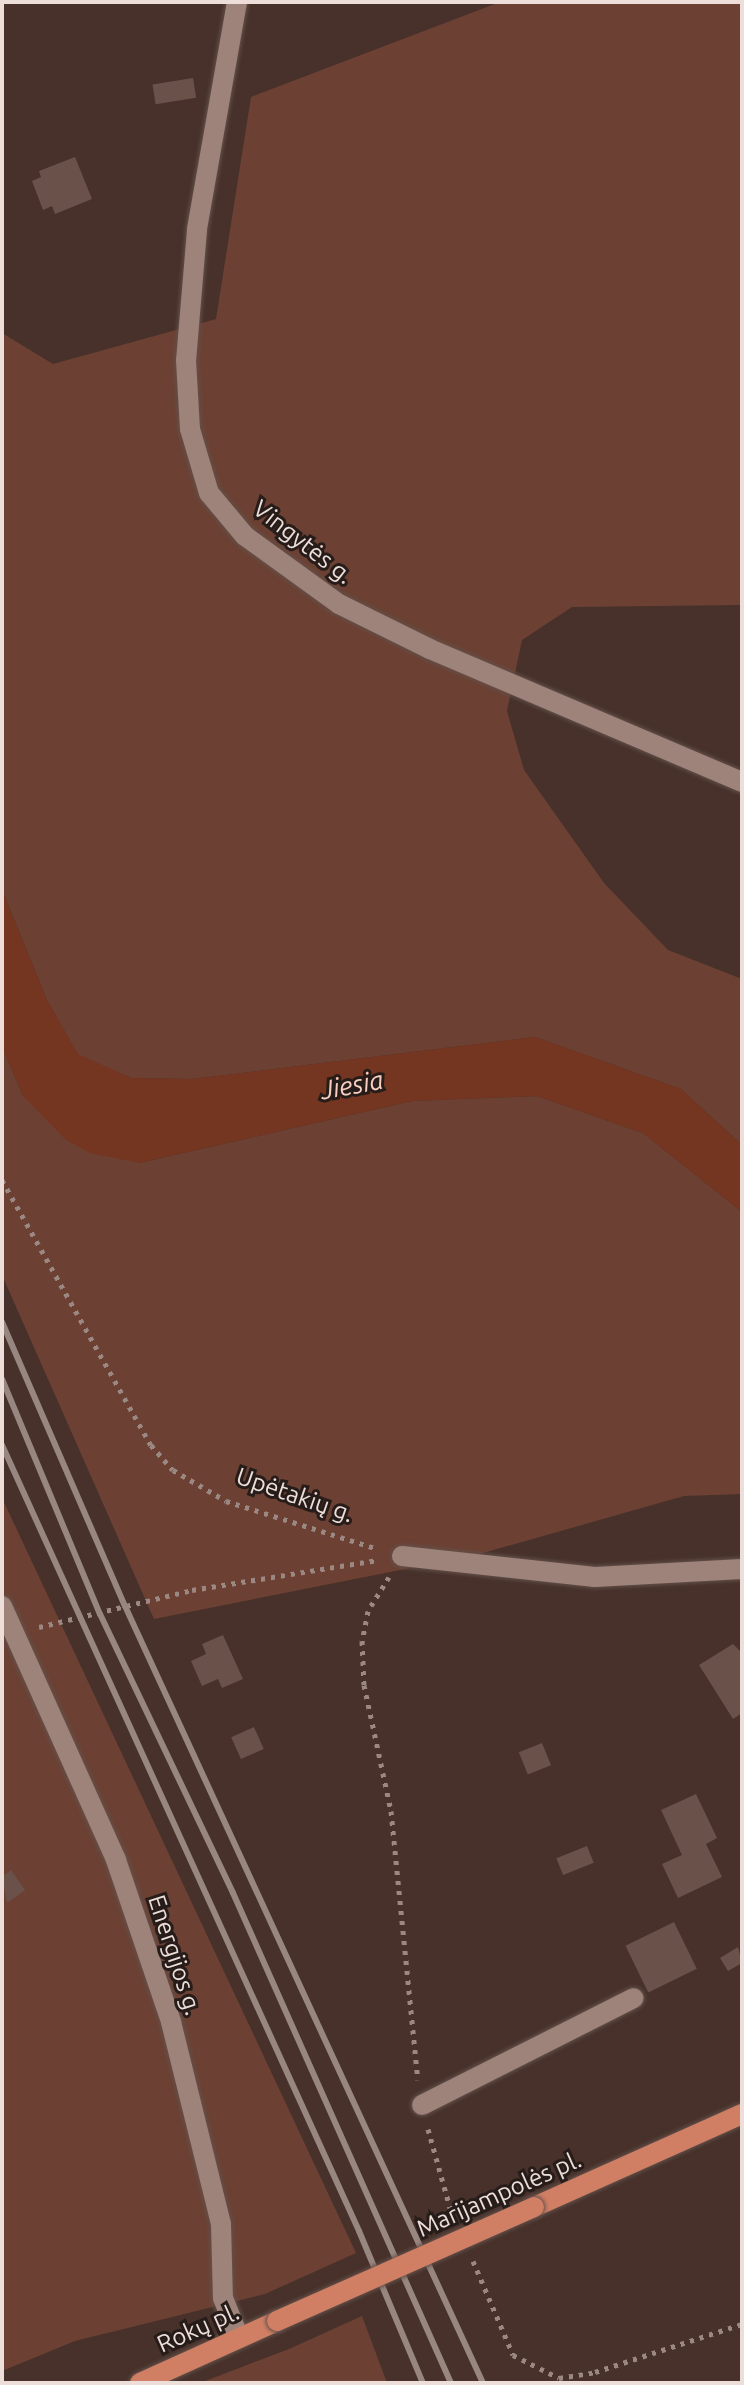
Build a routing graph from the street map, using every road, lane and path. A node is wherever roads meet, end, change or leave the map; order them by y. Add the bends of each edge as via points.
1 (237, 2) edge
2 (742, 782) edge
3 (2, 1180) edge
4 (402, 1556) junction
5 (742, 1569) edge
6 (2, 1606) edge
7 (15, 1632) junction
8 (634, 1998) dead end
9 (422, 2105) junction
10 (742, 2114) edge
11 (456, 2223) dead end
12 (467, 2249) dead end
13 (277, 2321) joint
14 (742, 2324) edge
15 (239, 2338) junction
16 (140, 2383) edge

1 - 2 street, Vingytės g. via 197,230 186,360 190,429 209,493 245,536 339,604 430,649
3 - 4 path, Upėtakių g. via 151,1445 173,1470 226,1501
4 - 5 street via 595,1577
4 - 7 path via 192,1590
4 - 9 path via 368,1611 362,1641 364,1685 391,1811
6 - 7 street, Energijos g.
7 - 15 street, Energijos g. via 116,1860 171,2022 221,2224 223,2298
8 - 9 street
9 - 11 path
10 - 13 main road, Marijampolės pl., bridge
12 - 14 path via 513,2355 559,2378 595,2372
13 - 15 main road, Rokų pl.
15 - 16 main road, Rokų pl.

